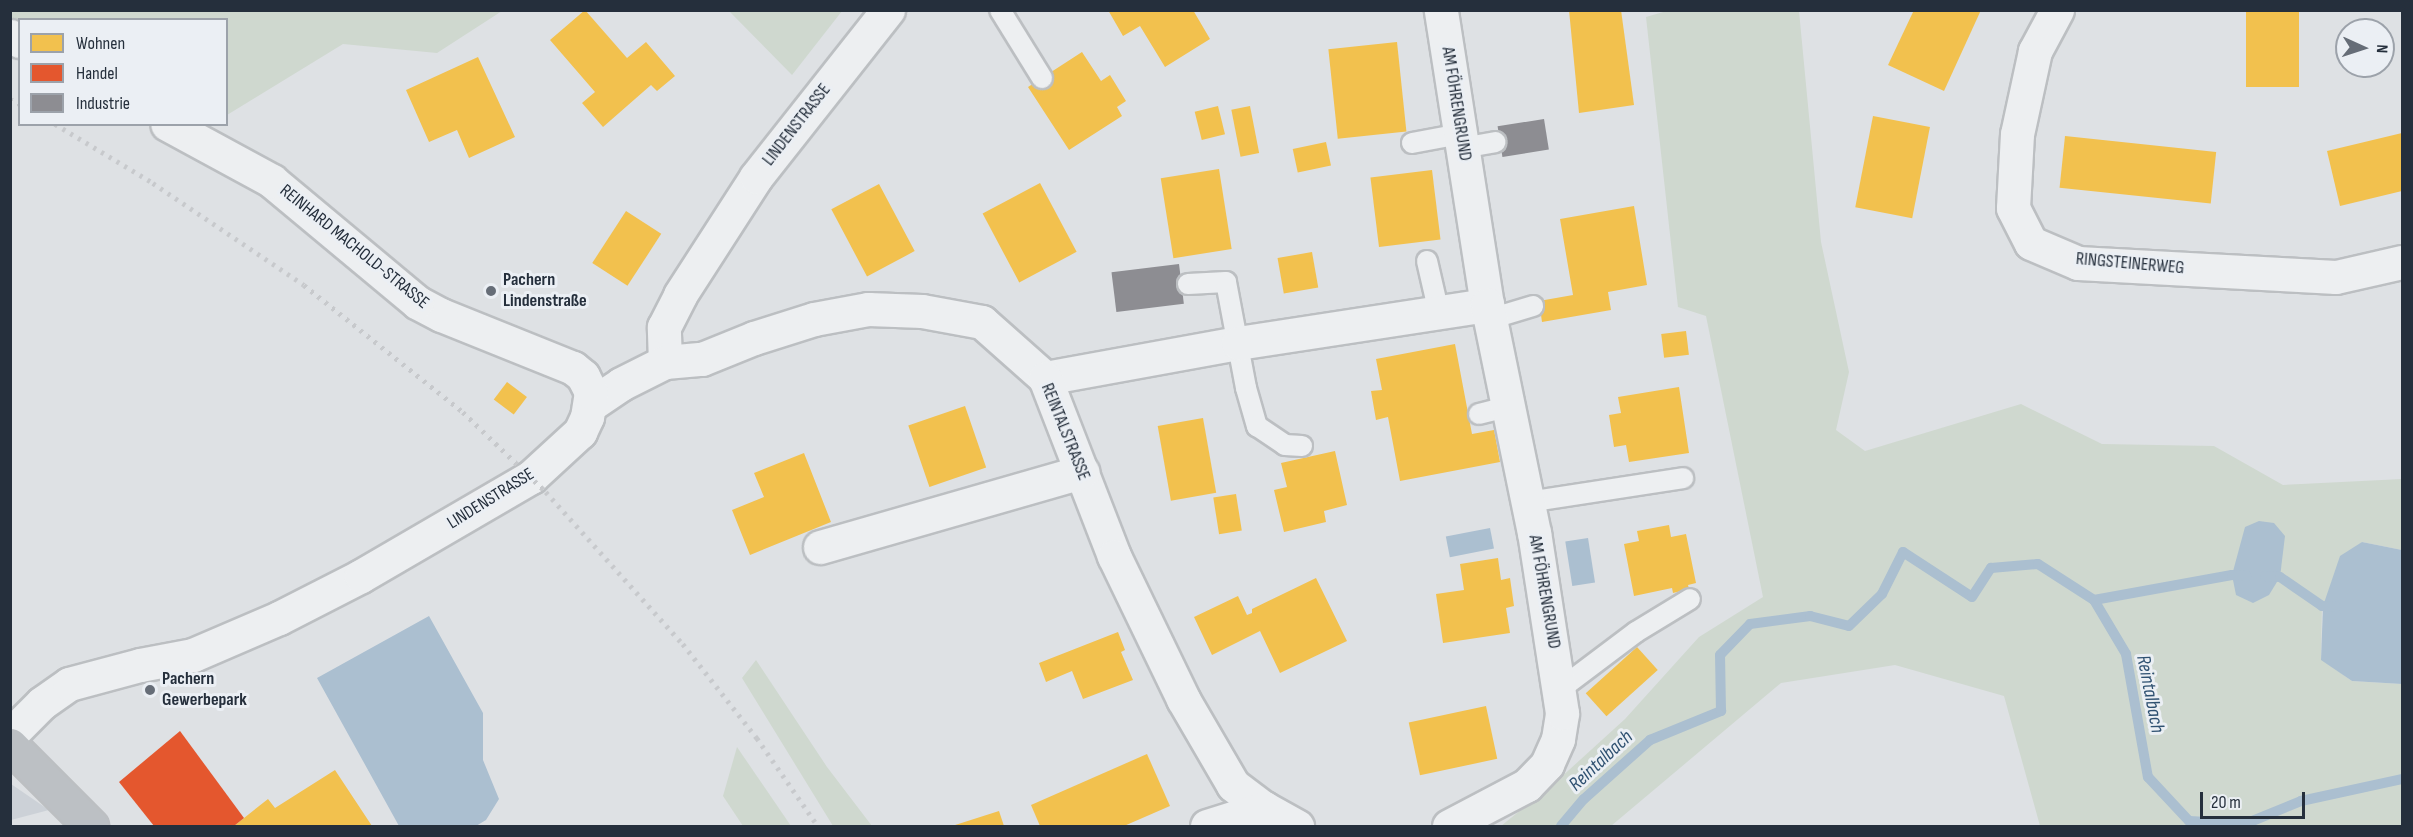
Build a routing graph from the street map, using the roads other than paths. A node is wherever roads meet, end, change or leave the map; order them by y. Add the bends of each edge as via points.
1 (888, 10) edge
2 (1000, 10) edge
3 (1441, 10) edge
4 (2057, 10) edge
5 (1042, 78) dead end
6 (171, 126) edge
7 (1461, 141) junction
8 (1495, 142) dead end
9 (1412, 143) dead end
10 (1427, 261) dead end
11 (2403, 262) edge
12 (1188, 284) dead end
13 (1533, 306) dead end
14 (1488, 312) junction
15 (1438, 313) junction
16 (1238, 343) junction
17 (665, 362) junction
18 (1045, 378) junction
19 (590, 405) junction
20 (1302, 446) dead end
21 (1082, 472) junction
22 (1683, 478) dead end
23 (1527, 502) junction
24 (820, 547) dead end
25 (1690, 599) dead end
26 (1559, 690) junction
27 (10, 735) edge
28 (10, 745) edge
29 (1264, 808) junction
30 (91, 826) edge
31 (1207, 826) edge
32 (1297, 826) edge
33 (1449, 826) edge

1 - 17 street, LINDENSTRASSE via 756,177 680,295 664,327
2 - 5 lane
3 - 7 street, AM FÖHRENGRUND
4 - 11 street, RINGSTEINERWEG via 2035,51 2017,134 2013,208 2031,243 2078,263 2336,277
6 - 19 street, REINHARD MACHOLD-STRASSE via 272,181 417,302 573,368 583,376 591,392
7 - 8 lane
7 - 9 lane
7 - 14 street, AM FÖHRENGRUND
10 - 15 lane
12 - 16 lane via 1226,282
13 - 14 lane
14 - 15 street
14 - 23 street, AM FÖHRENGRUND via 1493,410
15 - 16 street
16 - 18 street
16 - 20 lane via 1257,426 1285,445
17 - 18 street, REINTALSTRASSE via 702,359 814,319 868,309 922,310 982,322
17 - 19 street
18 - 21 street, REINTALSTRASSE
19 - 27 street, LINDENSTRASSE via 580,432 531,477 361,576 279,618 193,655 69,684
21 - 24 street
21 - 29 street, REINTALSTRASSE via 1114,556 1184,699 1233,785
22 - 23 lane
23 - 26 street, AM FÖHRENGRUND
25 - 26 lane via 1636,632
26 - 33 street, AM FÖHRENGRUND via 1562,713 1558,739 1547,764 1527,785
28 - 30 main road
29 - 31 street
29 - 32 street, REINTALSTRASSE

